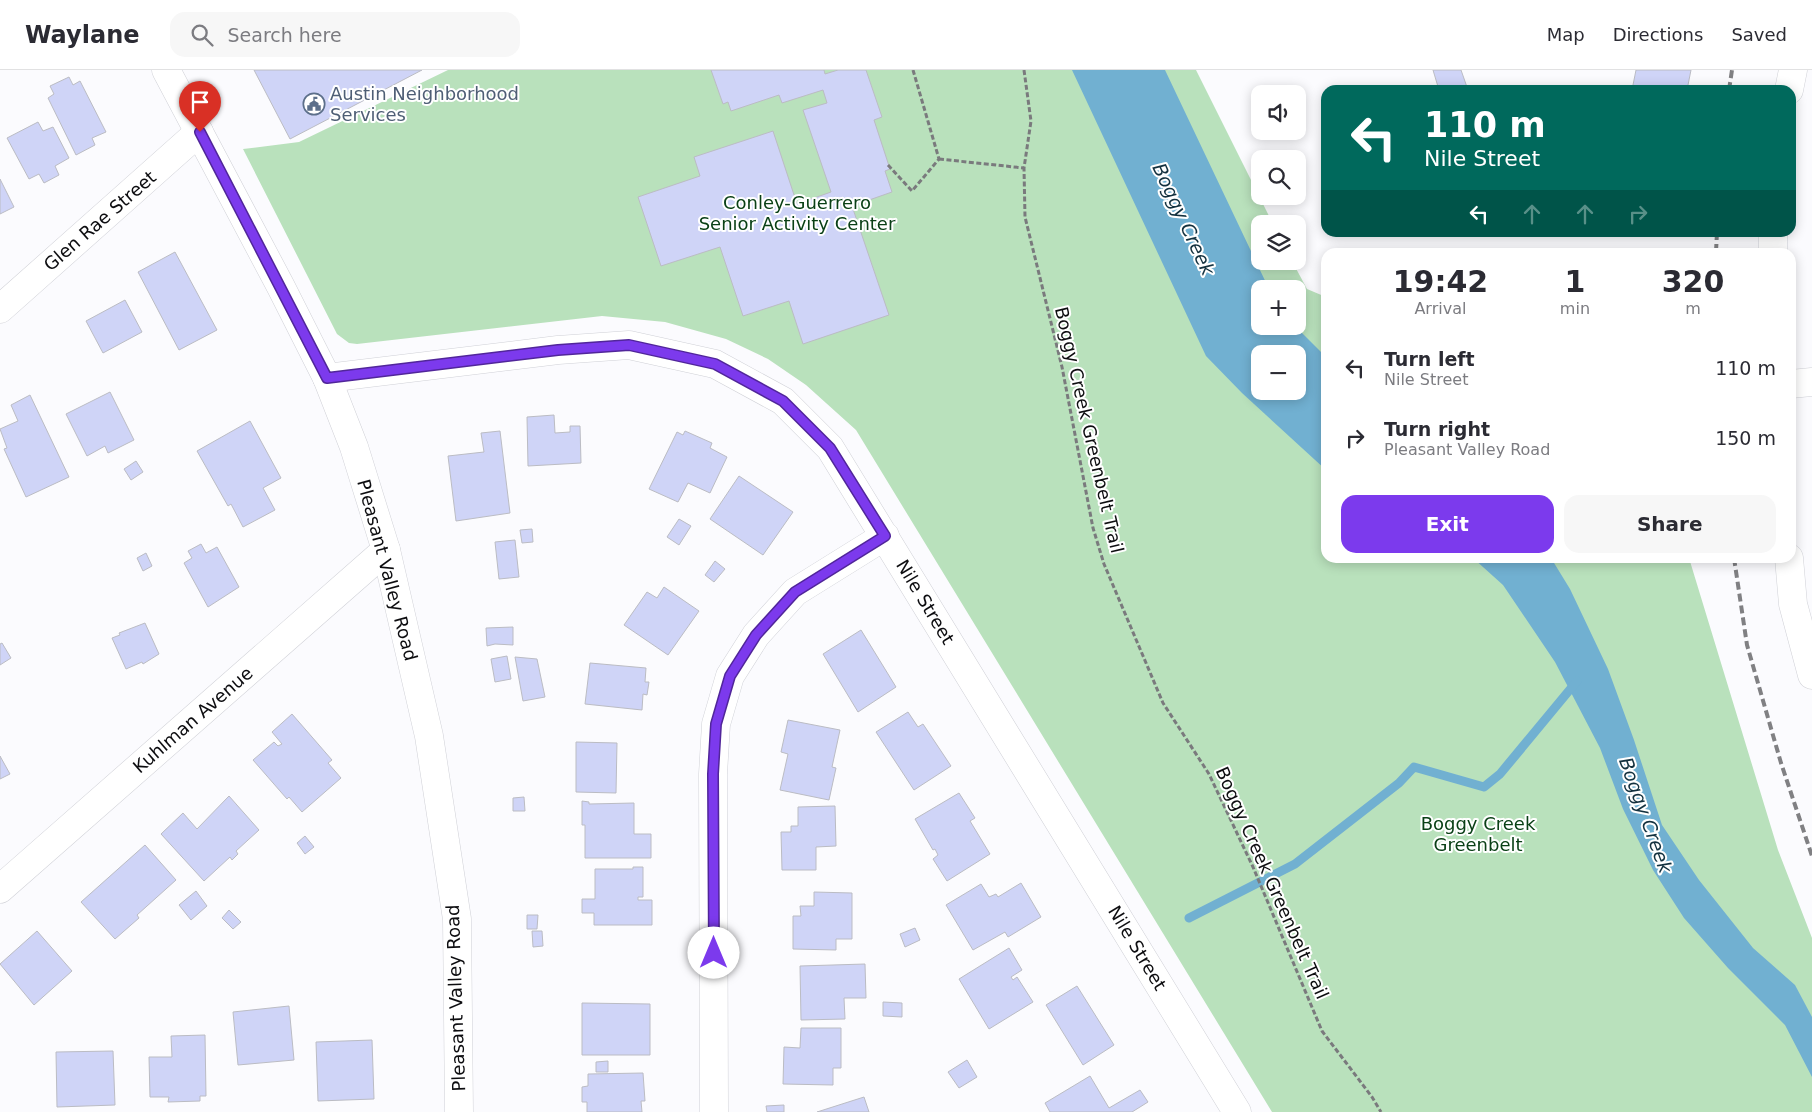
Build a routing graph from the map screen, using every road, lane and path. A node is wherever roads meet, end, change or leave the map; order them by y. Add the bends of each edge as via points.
1 (166, 70) edge
2 (912, 70) edge
3 (1024, 70) edge
4 (1793, 70) edge
5 (1790, 85) edge
6 (200, 132) junction
7 (939, 159) junction
8 (888, 165) dead end
9 (1024, 168) junction
10 (0, 309) edge
11 (327, 378) junction
12 (1812, 382) edge
13 (1796, 384) edge
14 (885, 536) junction
15 (386, 550) junction
16 (1790, 563) edge
17 (1803, 603) edge
18 (1812, 675) edge
19 (0, 889) edge
20 (458, 1112) edge
21 (714, 1112) edge
22 (1238, 1112) edge
23 (1381, 1112) edge

1 - 6 street, Pleasant Valley Road
2 - 7 path
3 - 9 path, Boggy Creek Greenbelt Trail via 1031,121
4 - 5 street
6 - 10 street, Glen Rae Street
6 - 11 street, Pleasant Valley Road
7 - 8 path via 912,191
7 - 9 path
9 - 23 path, Boggy Creek Greenbelt Trail via 1025,217 1062,367 1093,528 1104,564 1162,703 1209,774 1253,867 1322,1031
11 - 14 street, Nile Street via 558,350 629,345 715,364 783,401 830,448
11 - 15 street, Pleasant Valley Road via 354,447
12 - 13 street
14 - 21 street via 795,592 756,635 730,676 716,724 713,774
14 - 22 street, Nile Street
15 - 19 street, Kuhlman Avenue
15 - 20 street, Pleasant Valley Road via 429,736 457,919
16 - 17 street
17 - 18 street

